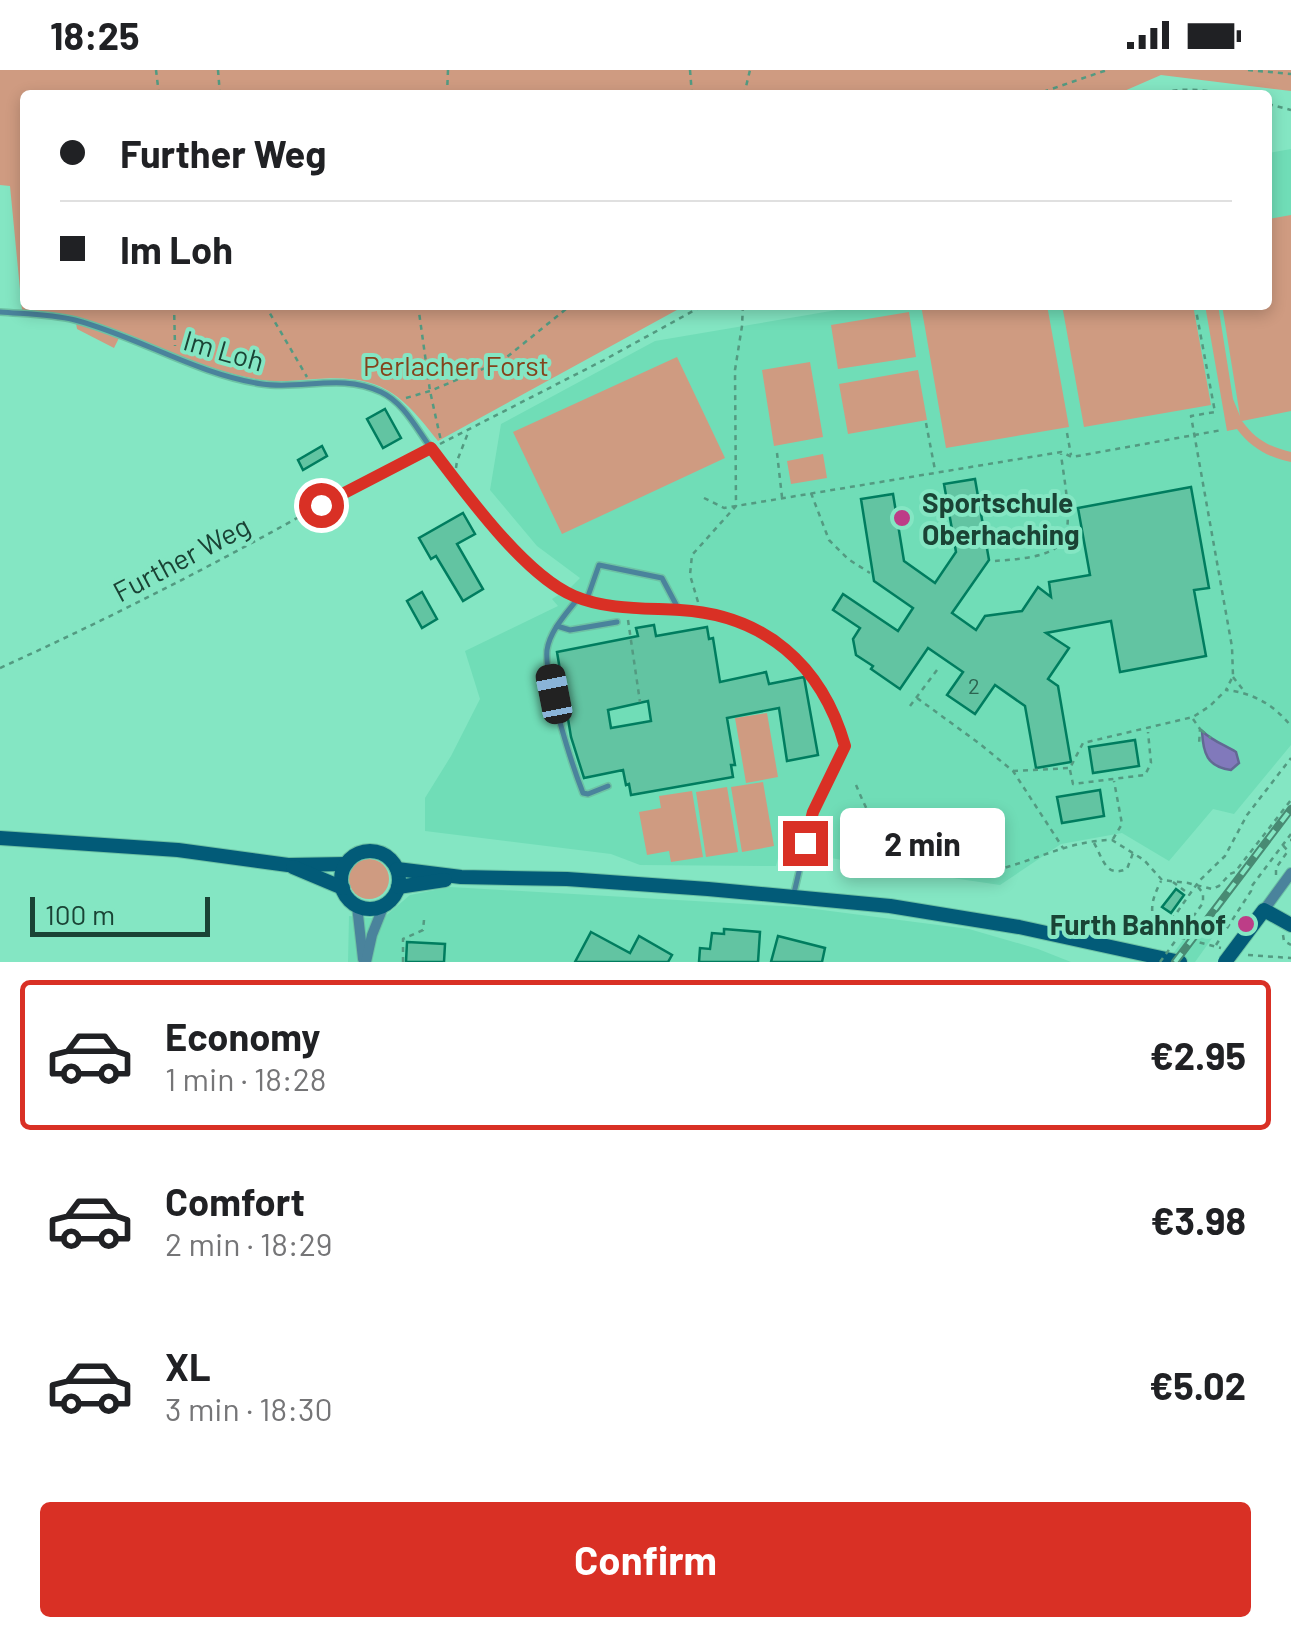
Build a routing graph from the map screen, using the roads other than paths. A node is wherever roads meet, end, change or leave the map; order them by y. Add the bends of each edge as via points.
1 (0, 312) edge
2 (431, 448) junction
3 (321, 505) road end
4 (583, 598) junction
5 (679, 610) junction
6 (617, 622) dead end
7 (557, 626) junction
8 (608, 786) dead end
9 (0, 838) edge
10 (346, 864) junction
11 (288, 865) junction
12 (397, 869) junction
13 (1291, 873) edge
14 (461, 877) junction
15 (398, 887) junction
16 (343, 888) junction
17 (794, 896) junction
18 (357, 906) junction
19 (384, 906) junction
20 (1264, 910) junction
21 (1291, 925) edge
22 (1228, 956) edge
23 (365, 962) edge
24 (1180, 962) edge

1 - 2 lane, Im Loh via 73,320 262,384 362,384 396,401
2 - 3 lane
2 - 4 lane via 517,553
4 - 5 lane
4 - 5 lane via 600,565 662,578
4 - 7 lane
5 - 17 lane via 728,618 774,639 823,690 837,718 845,746 813,812
6 - 7 lane
7 - 8 lane via 548,662 577,780 582,794
9 - 11 main road
10 - 11 main road
10 - 12 main road via 373,851
10 - 16 main road
11 - 16 main road
12 - 14 main road
12 - 15 main road
13 - 20 street
14 - 15 main road
14 - 17 main road
15 - 19 main road
16 - 18 main road
17 - 24 main road via 964,918
18 - 19 main road
18 - 23 street
19 - 23 street
20 - 21 main road
20 - 22 main road, bridge via 1240,932

